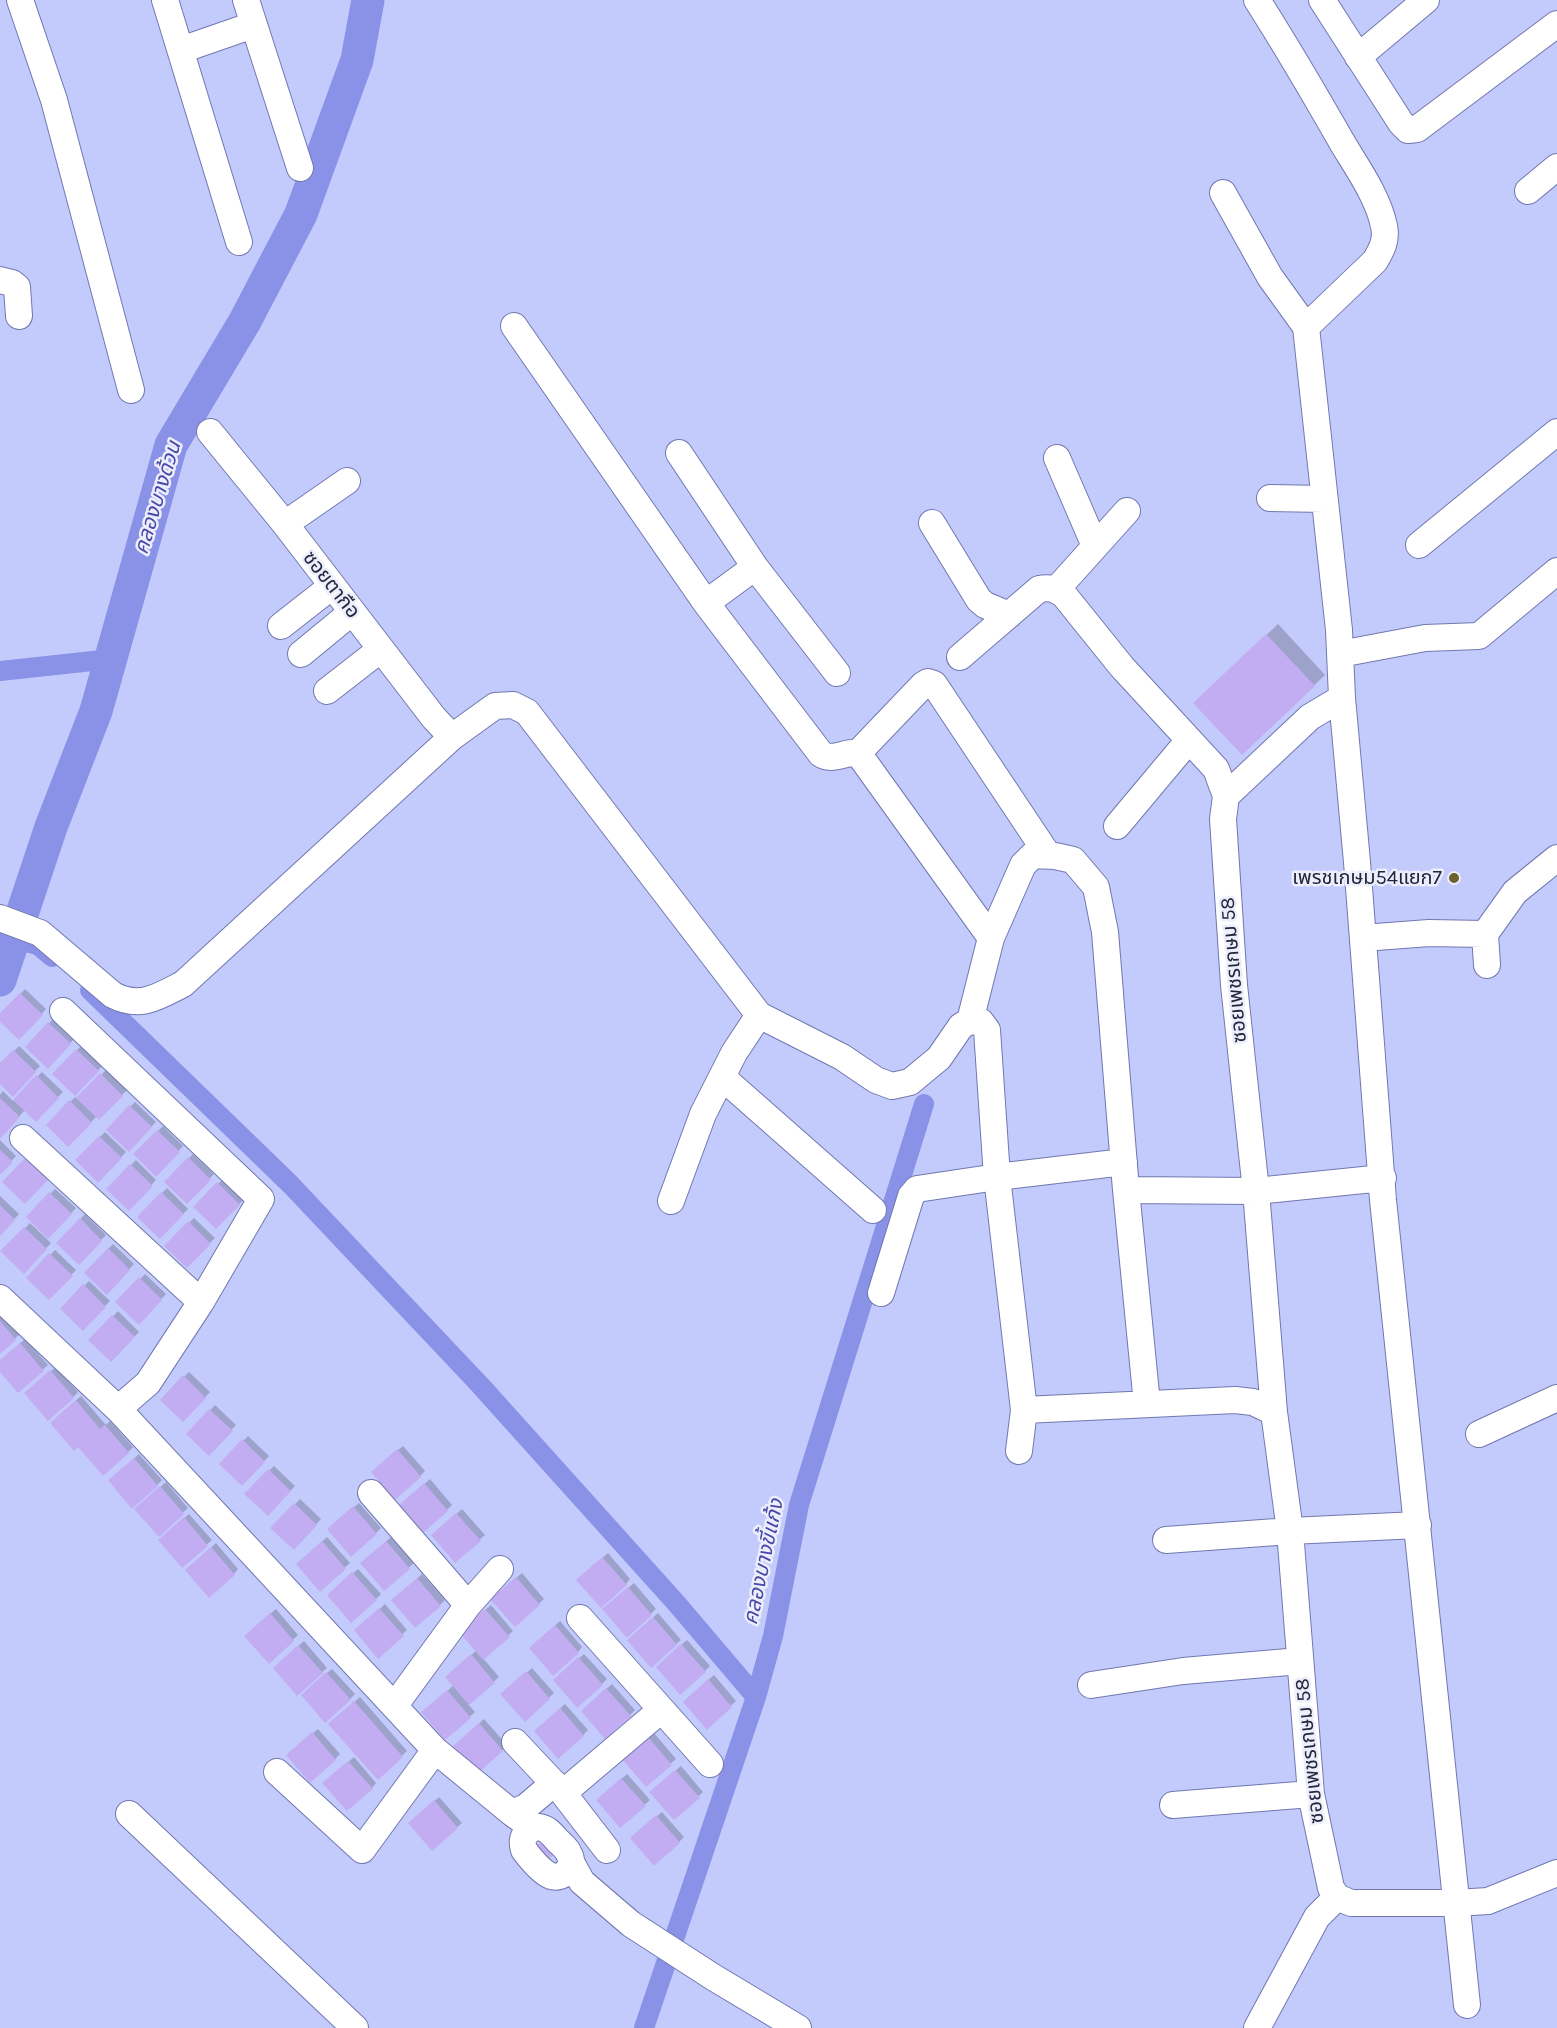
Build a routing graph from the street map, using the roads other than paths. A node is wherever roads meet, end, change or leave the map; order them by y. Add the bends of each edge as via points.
1 (20, 0) edge
2 (165, 0) edge
3 (246, 0) edge
4 (1257, 0) edge
5 (1322, 0) edge
6 (1426, 0) edge
7 (1557, 24) edge
8 (253, 25) junction
9 (181, 50) junction
10 (1358, 57) junction
11 (1557, 167) edge
12 (300, 168) dead end
13 (1528, 191) dead end
14 (1223, 193) dead end
15 (239, 242) dead end
16 (0, 280) edge
17 (19, 316) dead end
18 (514, 326) dead end
19 (1306, 327) junction
20 (131, 390) dead end
21 (210, 432) dead end
22 (1557, 432) edge
23 (679, 453) dead end
24 (1057, 458) dead end
25 (347, 481) dead end
26 (1270, 498) dead end
27 (1324, 499) junction
28 (1127, 511) dead end
29 (285, 524) junction
30 (932, 524) dead end
31 (1095, 546) junction
32 (1419, 546) dead end
33 (754, 567) junction
34 (1557, 571) edge
35 (332, 586) junction
36 (1056, 590) junction
37 (706, 603) junction
38 (352, 612) junction
39 (1009, 615) junction
40 (281, 626) dead end
41 (381, 649) junction
42 (301, 654) dead end
43 (1340, 654) junction
44 (960, 657) dead end
45 (837, 673) dead end
46 (327, 691) dead end
47 (1342, 698) junction
48 (452, 737) junction
49 (1189, 740) junction
50 (858, 753) junction
51 (1226, 796) junction
52 (1117, 826) dead end
53 (1048, 855) junction
54 (1557, 858) edge
55 (0, 918) edge
56 (1485, 934) junction
57 (991, 938) junction
58 (1363, 938) junction
59 (1487, 965) dead end
60 (63, 1011) dead end
61 (759, 1015) junction
62 (970, 1021) junction
63 (722, 1077) junction
64 (23, 1138) dead end
65 (1124, 1162) junction
66 (997, 1177) junction
67 (1383, 1178) junction
68 (1126, 1190) junction
69 (1256, 1191) junction
70 (671, 1201) dead end
71 (873, 1210) dead end
72 (881, 1293) dead end
73 (0, 1298) edge
74 (201, 1302) junction
75 (1557, 1398) edge
76 (1148, 1404) junction
77 (118, 1409) junction
78 (1024, 1410) junction
79 (1274, 1412) junction
80 (1479, 1434) dead end
81 (1019, 1450) dead end
82 (371, 1493) dead end
83 (1418, 1525) junction
84 (1290, 1530) junction
85 (1166, 1540) dead end
86 (500, 1569) dead end
87 (468, 1605) junction
88 (580, 1618) dead end
89 (1300, 1660) junction
90 (1091, 1685) dead end
91 (395, 1705) junction
92 (661, 1710) junction
93 (515, 1742) dead end
94 (435, 1750) junction
95 (710, 1764) dead end
96 (277, 1772) dead end
97 (558, 1788) junction
98 (1311, 1794) junction
99 (1173, 1806) dead end
100 (129, 1814) dead end
101 (521, 1824) junction
102 (607, 1850) dead end
103 (1557, 1873) edge
104 (1337, 1897) junction
105 (1456, 1903) junction
106 (1467, 2005) dead end
107 (356, 2028) edge
108 (798, 2028) edge
109 (1257, 2028) edge

1 - 20 street via 54,99
2 - 9 street
3 - 8 street
4 - 19 street via 1365,180 1385,228 1383,249 1375,261
5 - 10 street
6 - 10 street
7 - 10 street via 1417,129 1408,130 1401,123
8 - 9 street
8 - 12 street
9 - 15 street
11 - 13 street
14 - 19 street via 1270,277
16 - 17 street via 17,287
18 - 37 street
19 - 27 street
21 - 29 street, ซอยตากือ
22 - 32 street
23 - 33 street
24 - 31 street
25 - 29 street
26 - 27 street
27 - 43 street
28 - 31 street
29 - 35 street, ซอยตากือ
30 - 39 street via 979,600
31 - 36 street
33 - 37 street
33 - 45 street
34 - 43 street via 1479,636 1425,638
35 - 38 street, ซอยตากือ
35 - 40 street
36 - 39 street via 1039,589
36 - 49 street, ซอยเพชรเกษม 58
37 - 50 street via 821,754 832,757
38 - 41 street, ซอยตากือ
38 - 42 street
39 - 44 street
41 - 46 street
41 - 48 street, ซอยตากือ
43 - 47 street
47 - 51 street via 1310,717
47 - 58 street
48 - 55 street via 183,984 158,997 140,1002 112,995 40,933
48 - 61 street via 495,706 513,705 527,712
49 - 51 street, ซอยเพชรเกษม 58 via 1216,769
49 - 52 street
50 - 53 street via 923,685 934,684
50 - 57 street
51 - 69 street, ซอยเพชรเกษม 58 via 1223,819 1234,985
53 - 57 street via 1034,855 1023,865
53 - 65 street via 1073,860 1096,887 1104,932
54 - 56 street via 1515,892
56 - 58 street
56 - 59 street
57 - 62 street
58 - 67 street
60 - 74 street via 261,1199
61 - 62 street via 892,1086 910,1082 939,1058 961,1026
61 - 63 street
62 - 66 street via 981,1022 987,1030
63 - 70 street via 703,1114
63 - 71 street
64 - 74 street
65 - 66 street
65 - 68 street
66 - 72 street via 917,1189 911,1196
66 - 78 street
67 - 69 street
67 - 83 street
68 - 69 street
68 - 76 street
69 - 79 street, ซอยเพชรเกษม 58
73 - 77 street
74 - 77 street via 148,1383
75 - 80 street
76 - 78 street
76 - 79 street via 1235,1400 1253,1402
77 - 91 street
78 - 81 street
79 - 84 street, ซอยเพชรเกษม 58
82 - 87 street
83 - 84 street
83 - 105 street
84 - 85 street
84 - 89 street, ซอยเพชรเกษม 58
86 - 87 street
87 - 91 street
88 - 92 street
89 - 90 street
89 - 98 street, ซอยเพชรเกษม 58
91 - 94 street
92 - 95 street
92 - 97 street
93 - 97 street
94 - 96 street via 362,1850
94 - 101 street
97 - 101 street via 526,1807
97 - 102 street
98 - 99 street
98 - 104 street, ซอยเพชรเกษม 58 via 1331,1888
100 - 107 street
101 - 108 street via 548,1831 569,1852 570,1874 632,1924
103 - 105 street via 1488,1901
104 - 105 street via 1351,1903
104 - 109 street via 1317,1917
105 - 106 street

